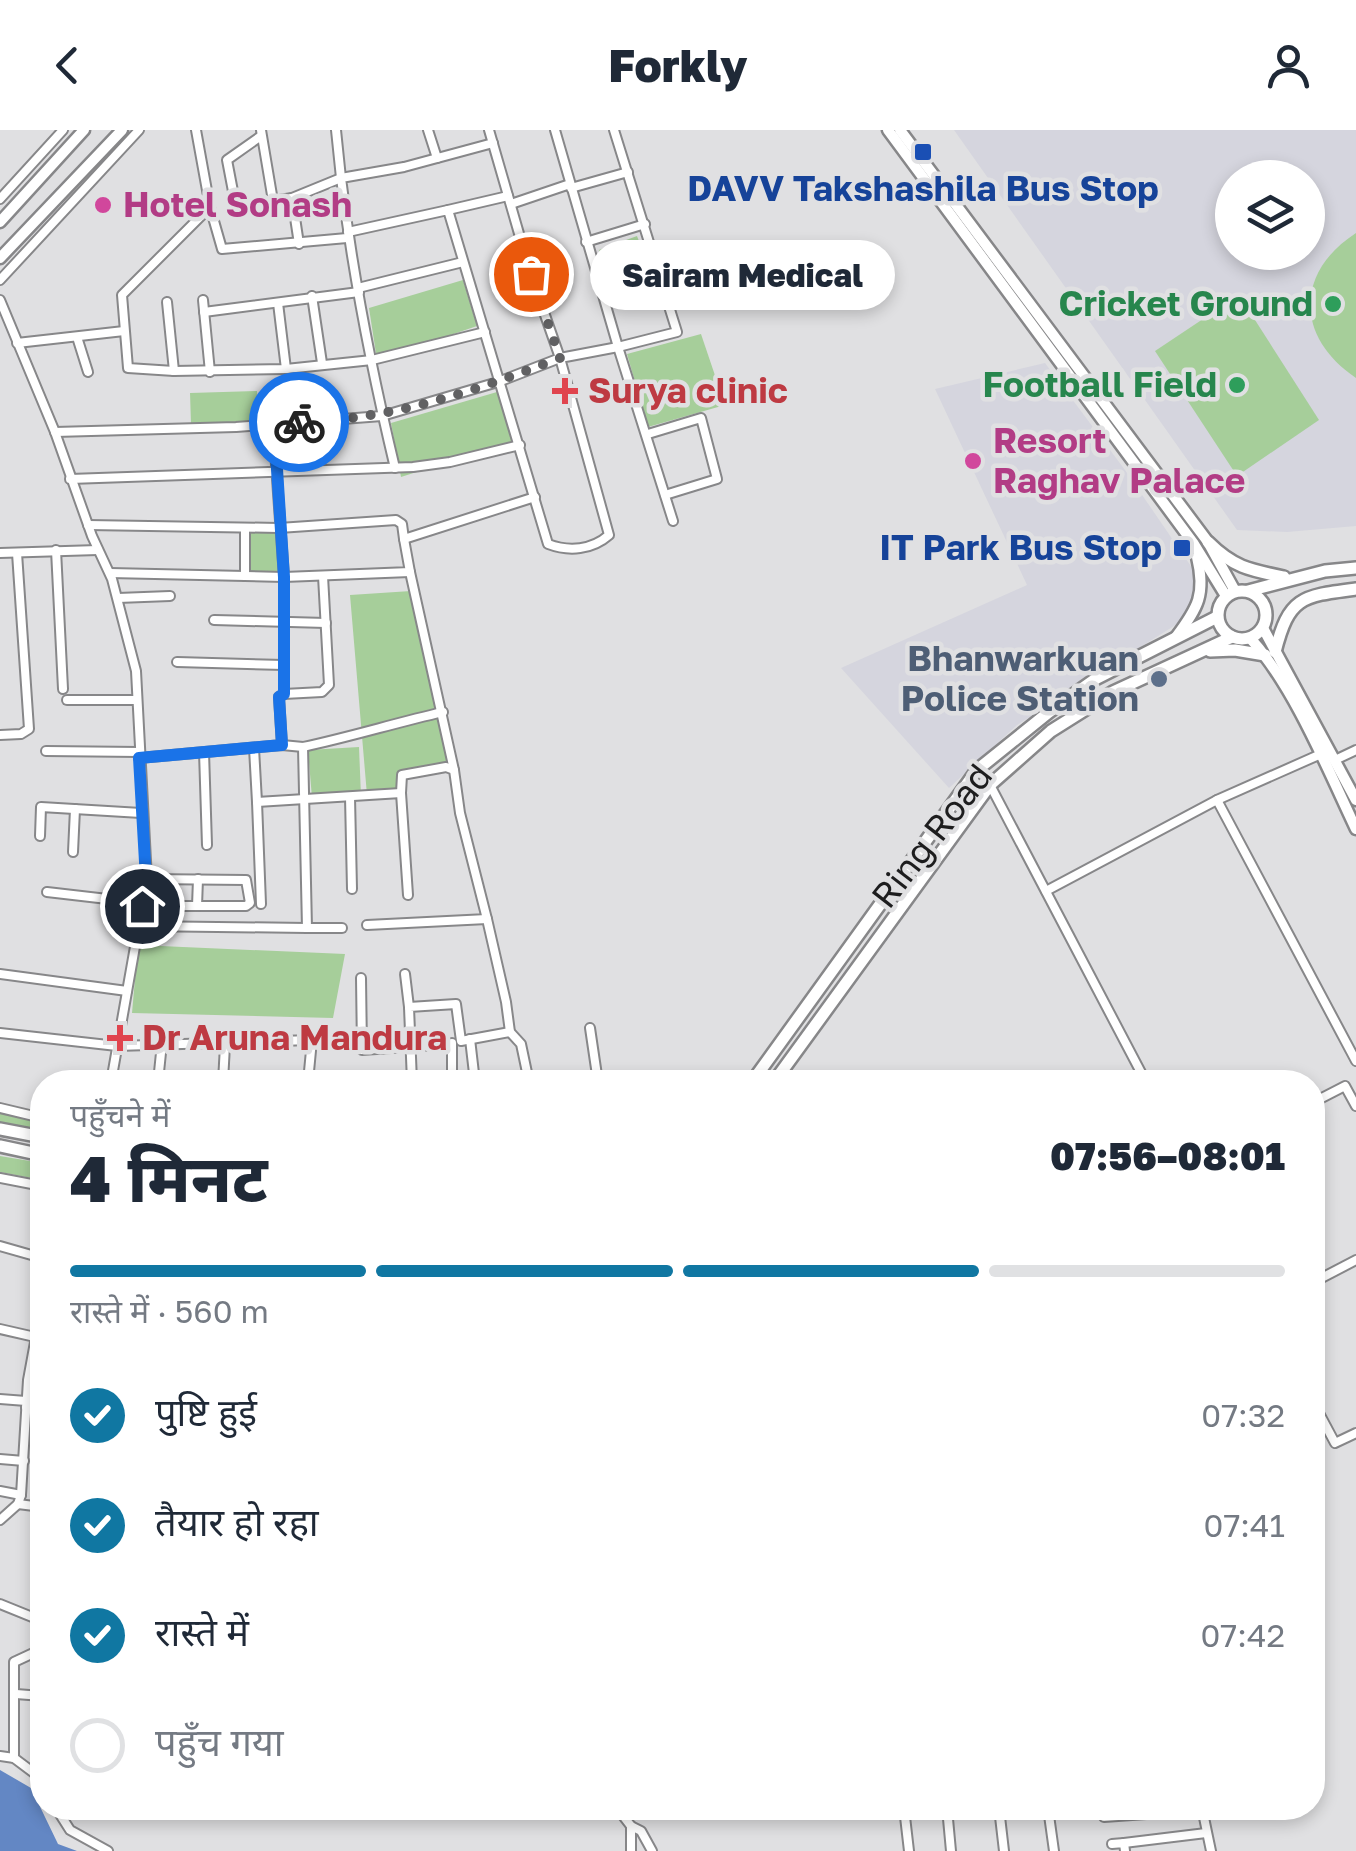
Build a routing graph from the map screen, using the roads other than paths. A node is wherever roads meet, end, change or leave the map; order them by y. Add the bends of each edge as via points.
1 (63, 130) edge
2 (84, 130) edge
3 (122, 130) edge
4 (139, 130) edge
5 (196, 130) edge
6 (336, 130) edge
7 (428, 130) edge
8 (489, 130) edge
9 (555, 130) edge
10 (614, 130) edge
11 (888, 130) edge
12 (900, 130) edge
13 (261, 133) edge
14 (493, 143) junction
15 (437, 158) junction
16 (628, 172) junction
17 (341, 178) junction
18 (570, 186) junction
19 (1, 197) edge
20 (292, 198) junction
21 (273, 200) junction
22 (510, 200) junction
23 (210, 207) junction
24 (448, 210) junction
25 (10, 212) junction
26 (0, 222) edge
27 (645, 224) junction
28 (348, 234) junction
29 (586, 242) junction
30 (299, 244) junction
31 (0, 258) edge
32 (463, 262) junction
33 (659, 274) junction
34 (0, 280) edge
35 (358, 290) junction
36 (603, 294) junction
37 (312, 296) junction
38 (0, 300) edge
39 (204, 300) dead end
40 (168, 302) dead end
41 (278, 303) junction
42 (204, 312) junction
43 (124, 331) junction
44 (484, 332) junction
45 (77, 337) junction
46 (17, 344) junction
47 (618, 347) junction
48 (560, 358) junction
49 (372, 360) junction
50 (322, 363) junction
51 (286, 369) junction
52 (88, 372) dead end
53 (174, 372) junction
54 (210, 372) junction
55 (498, 382) junction
56 (1101, 408) junction
57 (382, 416) junction
58 (274, 423) junction
59 (55, 432) junction
60 (648, 434) junction
61 (520, 445) junction
62 (395, 468) junction
63 (276, 472) junction
64 (70, 479) junction
65 (666, 495) junction
66 (536, 497) junction
67 (673, 521) dead end
68 (88, 525) junction
69 (245, 528) junction
70 (279, 528) junction
71 (404, 538) junction
72 (1208, 542) junction
73 (1194, 544) junction
74 (56, 550) junction
75 (98, 550) junction
76 (0, 553) edge
77 (17, 553) junction
78 (1356, 568) edge
79 (410, 572) junction
80 (110, 573) junction
81 (245, 576) junction
82 (323, 576) junction
83 (284, 577) junction
84 (1292, 578) junction
85 (1356, 587) edge
86 (1236, 593) junction
87 (170, 596) dead end
88 (118, 598) junction
89 (1218, 617) junction
90 (214, 620) dead end
91 (1265, 622) junction
92 (282, 623) junction
93 (326, 623) junction
94 (1232, 637) junction
95 (1175, 638) junction
96 (1250, 638) junction
97 (1199, 652) junction
98 (1270, 653) junction
99 (177, 662) dead end
100 (284, 665) junction
101 (63, 690) dead end
102 (284, 694) junction
103 (67, 700) dead end
104 (137, 700) junction
105 (443, 712) junction
106 (0, 735) edge
107 (282, 745) junction
108 (303, 747) junction
109 (254, 748) junction
110 (1356, 750) edge
111 (46, 751) dead end
112 (204, 752) junction
113 (1321, 754) junction
114 (139, 755) junction
115 (1334, 760) junction
116 (454, 770) junction
117 (990, 785) junction
118 (401, 792) junction
119 (350, 797) junction
120 (303, 800) junction
121 (1218, 800) junction
122 (1356, 800) edge
123 (257, 802) junction
124 (75, 809) junction
125 (141, 813) junction
126 (1356, 829) edge
127 (40, 836) dead end
128 (207, 845) dead end
129 (73, 852) dead end
130 (146, 879) junction
131 (198, 880) junction
132 (352, 889) dead end
133 (1046, 891) junction
134 (47, 892) dead end
135 (408, 895) dead end
136 (142, 904) junction
137 (261, 904) dead end
138 (197, 906) junction
139 (486, 918) junction
140 (367, 925) dead end
141 (138, 926) junction
142 (307, 928) junction
143 (342, 928) dead end
144 (0, 974) edge
145 (405, 974) dead end
146 (361, 978) dead end
147 (127, 991) junction
148 (409, 1007) junction
149 (590, 1028) dead end
150 (510, 1032) junction
151 (0, 1033) edge
152 (466, 1040) junction
153 (162, 1043) junction
154 (450, 1044) junction
155 (225, 1045) junction
156 (117, 1046) junction
157 (410, 1047) junction
158 (1356, 1061) edge
159 (113, 1070) edge
160 (159, 1070) edge
161 (224, 1070) edge
162 (309, 1070) edge
163 (411, 1070) edge
164 (451, 1070) edge
165 (472, 1070) edge
166 (526, 1070) edge
167 (596, 1070) edge
168 (761, 1070) edge
169 (783, 1070) edge
170 (1140, 1070) edge
171 (1356, 1078) edge
172 (1345, 1086) junction
173 (1325, 1097) edge
174 (1356, 1106) edge
175 (0, 1108) edge
176 (30, 1115) edge
177 (0, 1129) edge
178 (30, 1134) edge
179 (0, 1146) edge
180 (30, 1152) edge
181 (0, 1178) edge
182 (30, 1184) edge
183 (0, 1246) edge
184 (30, 1255) edge
185 (1356, 1260) edge
186 (1325, 1276) edge
187 (0, 1329) edge
188 (30, 1336) edge
189 (30, 1374) edge
190 (0, 1399) edge
191 (26, 1404) junction
192 (30, 1405) edge
193 (1325, 1425) edge
194 (1356, 1432) edge
195 (0, 1459) edge
196 (24, 1462) junction
197 (0, 1491) edge
198 (19, 1499) junction
199 (30, 1503) edge
200 (0, 1520) edge
201 (0, 1604) edge
202 (30, 1616) edge
203 (30, 1655) edge
204 (2, 1661) edge
205 (14, 1662) junction
206 (16, 1694) junction
207 (30, 1695) edge
208 (0, 1756) edge
209 (14, 1758) junction
210 (30, 1769) edge
211 (64, 1820) edge
212 (626, 1820) edge
213 (905, 1820) edge
214 (948, 1820) edge
215 (1000, 1820) edge
216 (1050, 1820) edge
217 (1204, 1820) edge
218 (631, 1826) junction
219 (1206, 1833) junction
220 (1112, 1844) dead end
221 (1125, 1847) edge
222 (108, 1851) edge
223 (631, 1851) edge
224 (652, 1851) edge
225 (909, 1851) edge
226 (950, 1851) edge
227 (1004, 1851) edge
228 (1054, 1851) edge
229 (1211, 1851) edge

1 - 19 street
2 - 25 main road
3 - 31 main road
4 - 34 street
5 - 23 street
6 - 17 street
7 - 15 street
8 - 14 street
9 - 18 street
10 - 16 street
11 - 56 main road
12 - 56 main road
13 - 21 street
13 - 21 street via 227,160 236,207
14 - 15 street
14 - 22 street
15 - 17 street
16 - 18 street
16 - 27 street
17 - 20 street
17 - 28 street
18 - 22 street
18 - 29 street
19 - 25 street
20 - 21 street
20 - 30 street
22 - 24 street
22 - 48 street
23 - 30 street via 222,248
23 - 43 street via 122,295
24 - 28 street
24 - 32 street
25 - 26 main road
27 - 29 street
27 - 33 street
28 - 30 street
28 - 35 street
29 - 36 street
32 - 35 street
32 - 44 street
33 - 36 street
33 - 47 street via 677,332
35 - 37 street
35 - 49 street
36 - 47 street
37 - 41 street
37 - 50 street
38 - 46 street
39 - 42 street
40 - 53 street
41 - 42 street
41 - 51 street
42 - 54 street
43 - 45 street
43 - 53 street via 128,368
44 - 49 street
44 - 55 street
45 - 46 street
45 - 52 street
46 - 59 street
47 - 48 street
47 - 60 street
48 - 55 street
48 - 66 street via 609,535 598,544 564,550 548,544
49 - 50 street
49 - 57 street
50 - 51 street
51 - 54 street
53 - 54 street
55 - 57 street
55 - 61 street
56 - 72 main road
56 - 73 main road
57 - 58 street
57 - 62 street
58 - 59 street
58 - 63 street
59 - 64 street
60 - 65 street
60 - 65 street via 701,418 718,480
61 - 62 street
61 - 66 street
62 - 63 street
63 - 64 street
63 - 70 street
64 - 68 street
65 - 67 street
66 - 71 street
68 - 69 street
68 - 75 street
69 - 70 street
69 - 81 street
70 - 71 street via 396,520
70 - 83 street
71 - 79 street
72 - 84 highway via 1228,561
72 - 86 main road
73 - 86 main road
73 - 95 main road via 1200,597
74 - 75 street
74 - 77 street
74 - 101 street
75 - 80 street
76 - 77 street
77 - 106 street via 29,730
78 - 84 highway
79 - 82 street
79 - 105 street
80 - 81 street
80 - 88 street
81 - 83 street
82 - 83 street
82 - 93 street
83 - 92 street
84 - 86 highway
85 - 91 highway via 1317,592
85 - 98 highway via 1290,610
86 - 89 highway via 1219,606
86 - 91 highway via 1262,600
87 - 88 street
88 - 104 street
89 - 94 highway
89 - 95 highway, Ring Road
90 - 92 street
91 - 96 highway
91 - 98 main road
92 - 93 street
92 - 100 street
93 - 102 street via 327,688
94 - 96 highway
94 - 97 highway, Ring Road
95 - 168 highway, Ring Road via 1097,678 977,770
96 - 98 main road
97 - 98 highway
97 - 117 highway, Ring Road via 1113,692 1051,731
98 - 113 main road
98 - 115 main road
99 - 100 street
100 - 102 street
102 - 107 street
103 - 104 street
104 - 114 street
105 - 108 street
105 - 116 street
107 - 108 street
107 - 109 street
108 - 120 street
109 - 112 street
109 - 123 street
110 - 115 street
111 - 114 street
112 - 114 street
112 - 128 street
113 - 121 street
113 - 126 main road
114 - 125 street
115 - 122 main road
116 - 118 street via 402,775
116 - 139 street
117 - 133 street
117 - 169 highway, Ring Road
118 - 119 street
118 - 135 street
119 - 120 street
119 - 132 street
120 - 123 street
120 - 142 street
121 - 133 street
121 - 158 street
123 - 137 street
124 - 125 street
124 - 127 street via 41,807
124 - 129 street
125 - 130 street
130 - 131 street
130 - 136 street
131 - 138 street
131 - 138 street via 246,880 250,903
133 - 170 street
134 - 136 street
136 - 138 street
136 - 141 street
139 - 140 street
139 - 150 street
141 - 142 street
141 - 147 street
142 - 143 street
144 - 147 street
145 - 148 street
146 - 157 street via 362,1050
147 - 156 street
148 - 152 street via 456,1004
148 - 157 street
149 - 167 street
150 - 152 street
150 - 166 street via 521,1044
151 - 156 street
152 - 154 street
152 - 165 street
153 - 155 street
153 - 156 street
153 - 160 street
154 - 157 street
154 - 164 street
155 - 161 street
155 - 162 street via 312,1040
156 - 159 street
157 - 163 street
171 - 172 street
172 - 173 street
172 - 174 street
175 - 176 street
177 - 178 highway
179 - 180 highway
181 - 182 street
183 - 184 street
185 - 186 street
187 - 188 street
189 - 191 street
190 - 191 street
191 - 192 street
191 - 196 street
193 - 194 street via 1335,1444
195 - 196 street
196 - 198 street
197 - 198 street
198 - 199 street
198 - 200 street
201 - 202 street
203 - 205 street
204 - 205 street
205 - 206 street
206 - 207 street
206 - 209 street
208 - 209 street
209 - 210 street
211 - 222 street
212 - 218 street
213 - 225 street
214 - 226 street
215 - 227 street
216 - 228 street
217 - 219 street
218 - 223 street
218 - 224 street
219 - 221 street
219 - 229 street
220 - 221 street

